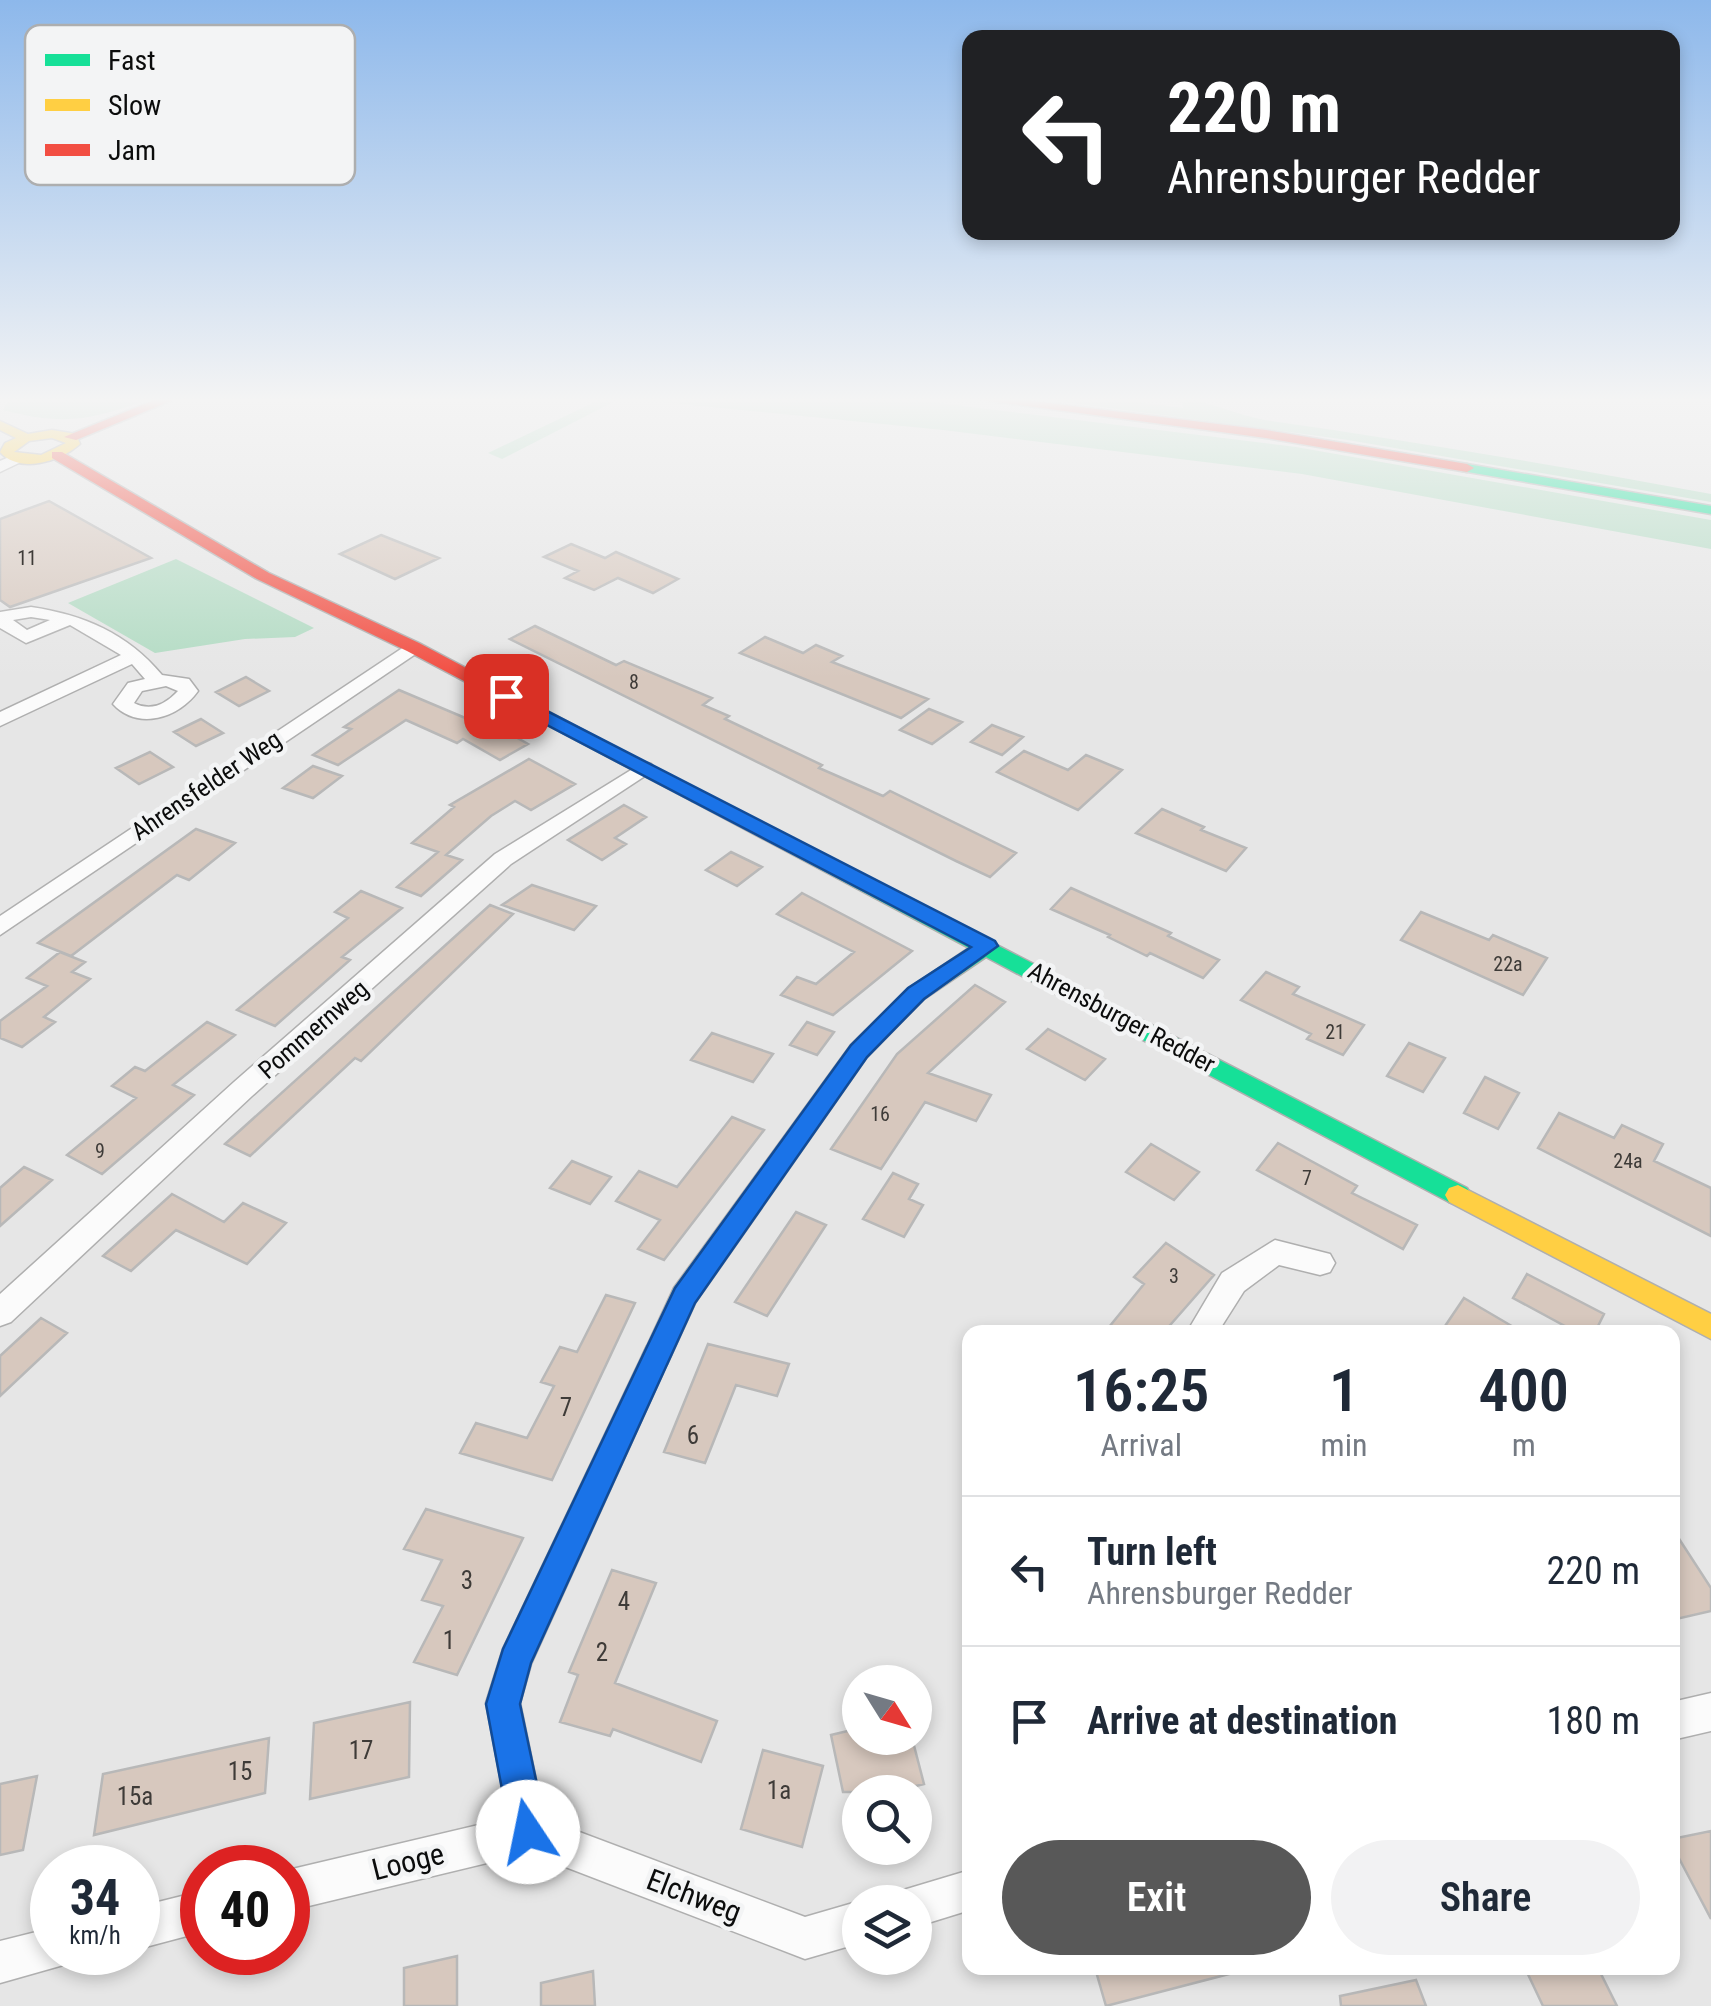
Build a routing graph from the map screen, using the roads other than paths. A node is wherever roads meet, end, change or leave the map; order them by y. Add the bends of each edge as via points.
1 (132, 491) edge
2 (1597, 491) edge
3 (1711, 510) edge
4 (0, 619) edge
5 (413, 647) junction
6 (135, 656) junction
7 (156, 680) dead end
8 (0, 720) edge
9 (644, 768) junction
10 (0, 926) edge
11 (987, 946) junction
12 (1320, 1263) dead end
13 (0, 1313) edge
14 (1206, 1325) edge
15 (1711, 1327) edge
16 (1711, 1712) edge
17 (1680, 1719) edge
18 (528, 1832) junction
19 (310, 1886) edge
20 (962, 1892) edge
21 (932, 1901) edge
22 (842, 1927) edge
23 (30, 1954) edge
24 (0, 1962) edge

1 - 5 street, Ahrensburger Redder via 263,576
2 - 3 street
4 - 6 street via 26,637 72,618
5 - 9 street, Ahrensburger Redder
5 - 10 street, Ahrensfelder Weg
6 - 7 street
6 - 8 street
9 - 11 street, Ahrensburger Redder
9 - 13 street, Pommernweg via 503,859
11 - 15 street, Ahrensburger Redder
11 - 18 street via 916,994 859,1051 684,1296 515,1661 503,1704
12 - 14 street via 1276,1252 1233,1282
16 - 17 street
18 - 19 street, Looge
18 - 22 street, Elchweg via 805,1938
20 - 21 street
23 - 24 street

